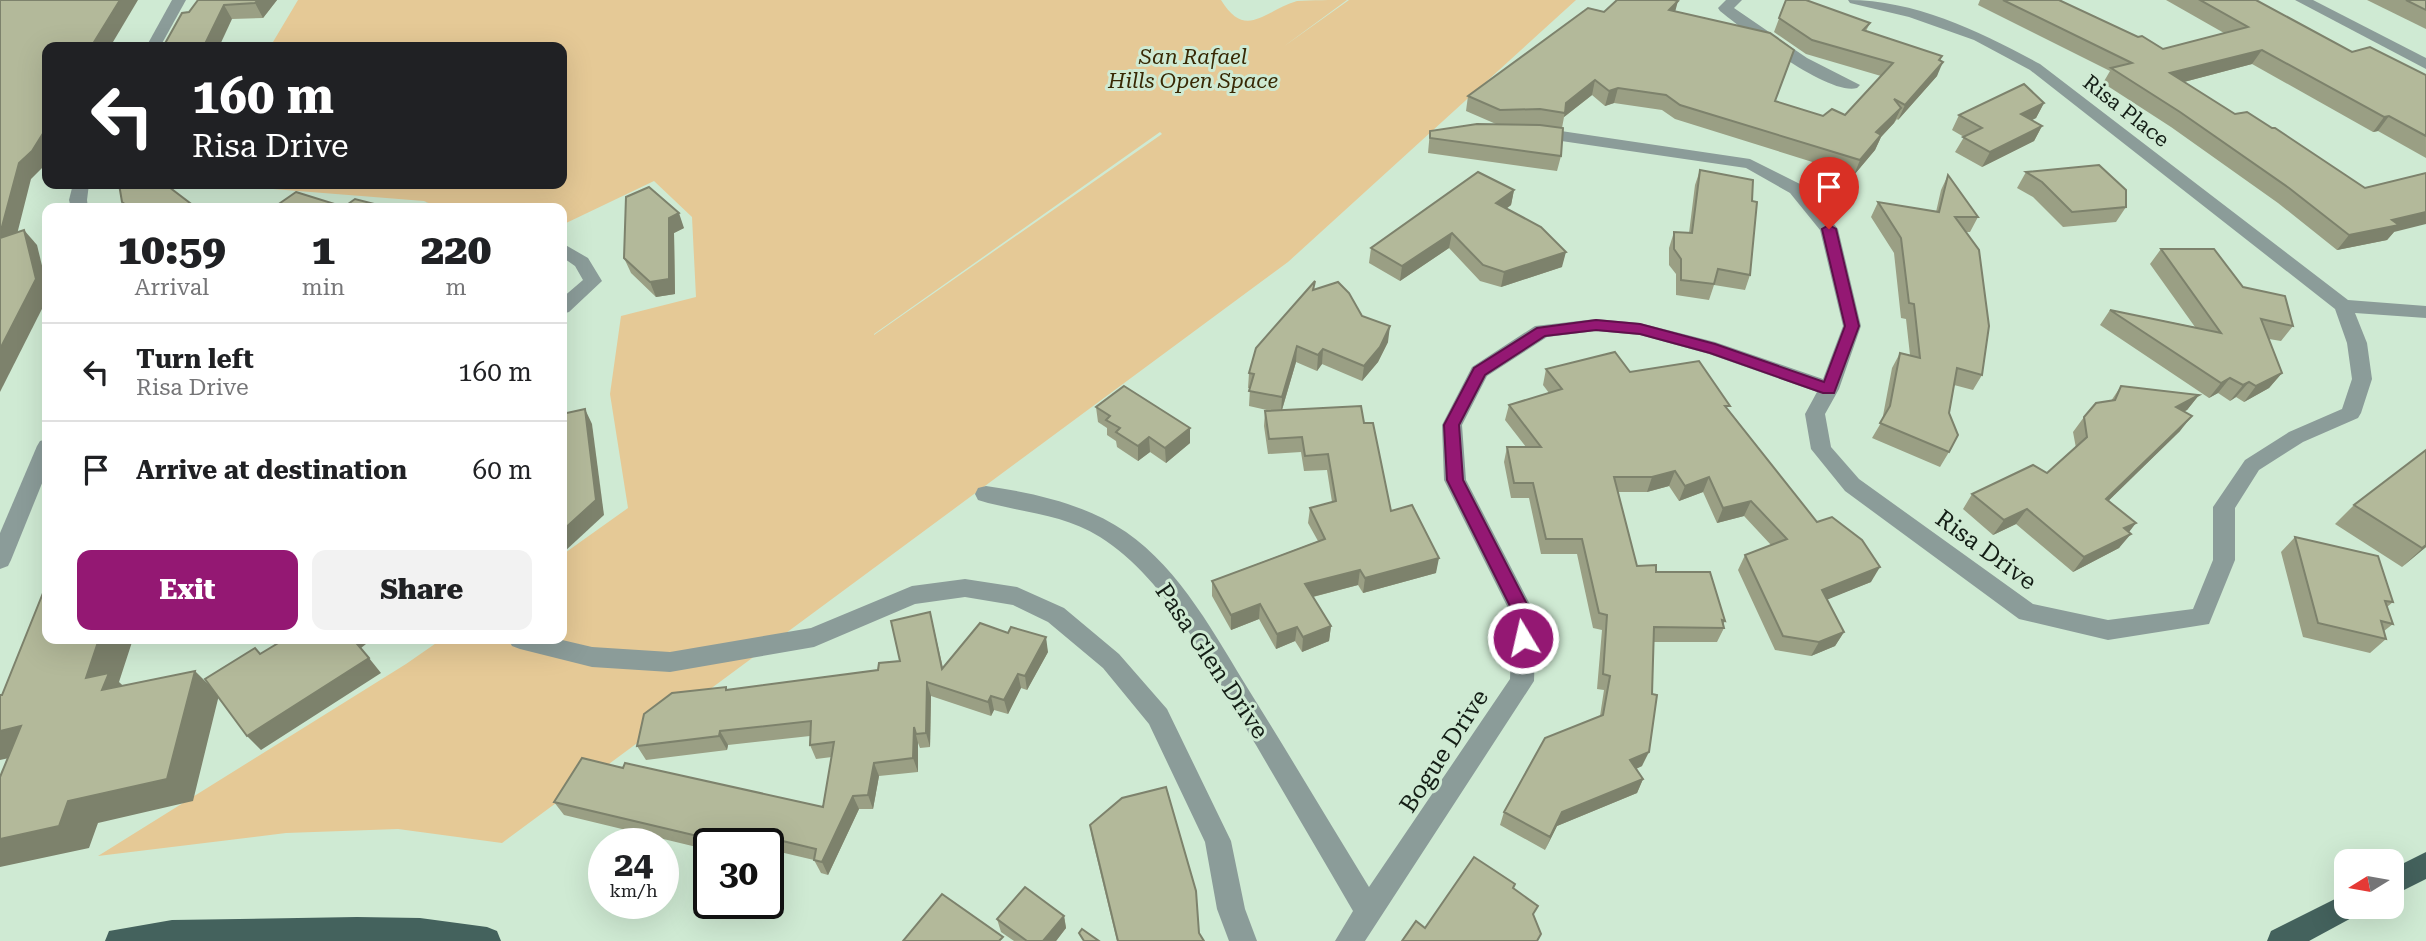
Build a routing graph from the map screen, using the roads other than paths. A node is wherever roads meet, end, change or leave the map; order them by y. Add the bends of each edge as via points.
1 (179, 0) edge
2 (1855, 0) edge
3 (2302, 0) edge
4 (1730, 4) edge
5 (156, 42) edge
6 (2426, 64) edge
7 (1852, 85) dead end
8 (1512, 132) edge
9 (567, 252) edge
10 (567, 304) edge
11 (2343, 306) junction
12 (2426, 312) edge
13 (1829, 389) junction
14 (42, 458) edge
15 (986, 494) dead end
16 (0, 560) edge
17 (540, 644) edge
18 (2426, 865) edge
19 (2404, 877) edge
20 (1369, 912) junction
21 (2334, 913) edge
22 (292, 936) edge
23 (119, 941) edge
24 (487, 941) edge
25 (1243, 941) edge
26 (1349, 941) edge
27 (2281, 941) edge

1 - 5 street
2 - 11 street, Risa Place via 1979,37 2035,67
3 - 6 street
4 - 7 street via 1808,67
8 - 13 street, Risa Drive via 1750,164 1796,189 1829,229 1852,326
9 - 10 street via 582,262 593,281
11 - 12 street
11 - 13 street, Risa Drive via 2357,343 2362,379 2351,413 2295,437 2252,465 2224,507 2224,560 2201,617 2108,630 2027,612 1852,485 1821,449 1815,414
13 - 20 street, Bogue Drive via 1715,349 1640,329 1596,325 1542,331 1479,372 1452,425 1455,480 1524,616 1522,681
14 - 16 street
15 - 20 street, Pasa Glen Drive via 1030,500 1096,525 1123,542 1150,570 1217,659
17 - 25 street via 592,657 670,662 814,637 912,595 965,588 1017,596 1056,615 1111,661 1158,717 1218,841 1231,909
18 - 19 main road
20 - 26 street, Bogue Drive
21 - 27 main road
22 - 23 main road via 173,933
22 - 24 main road via 420,931

